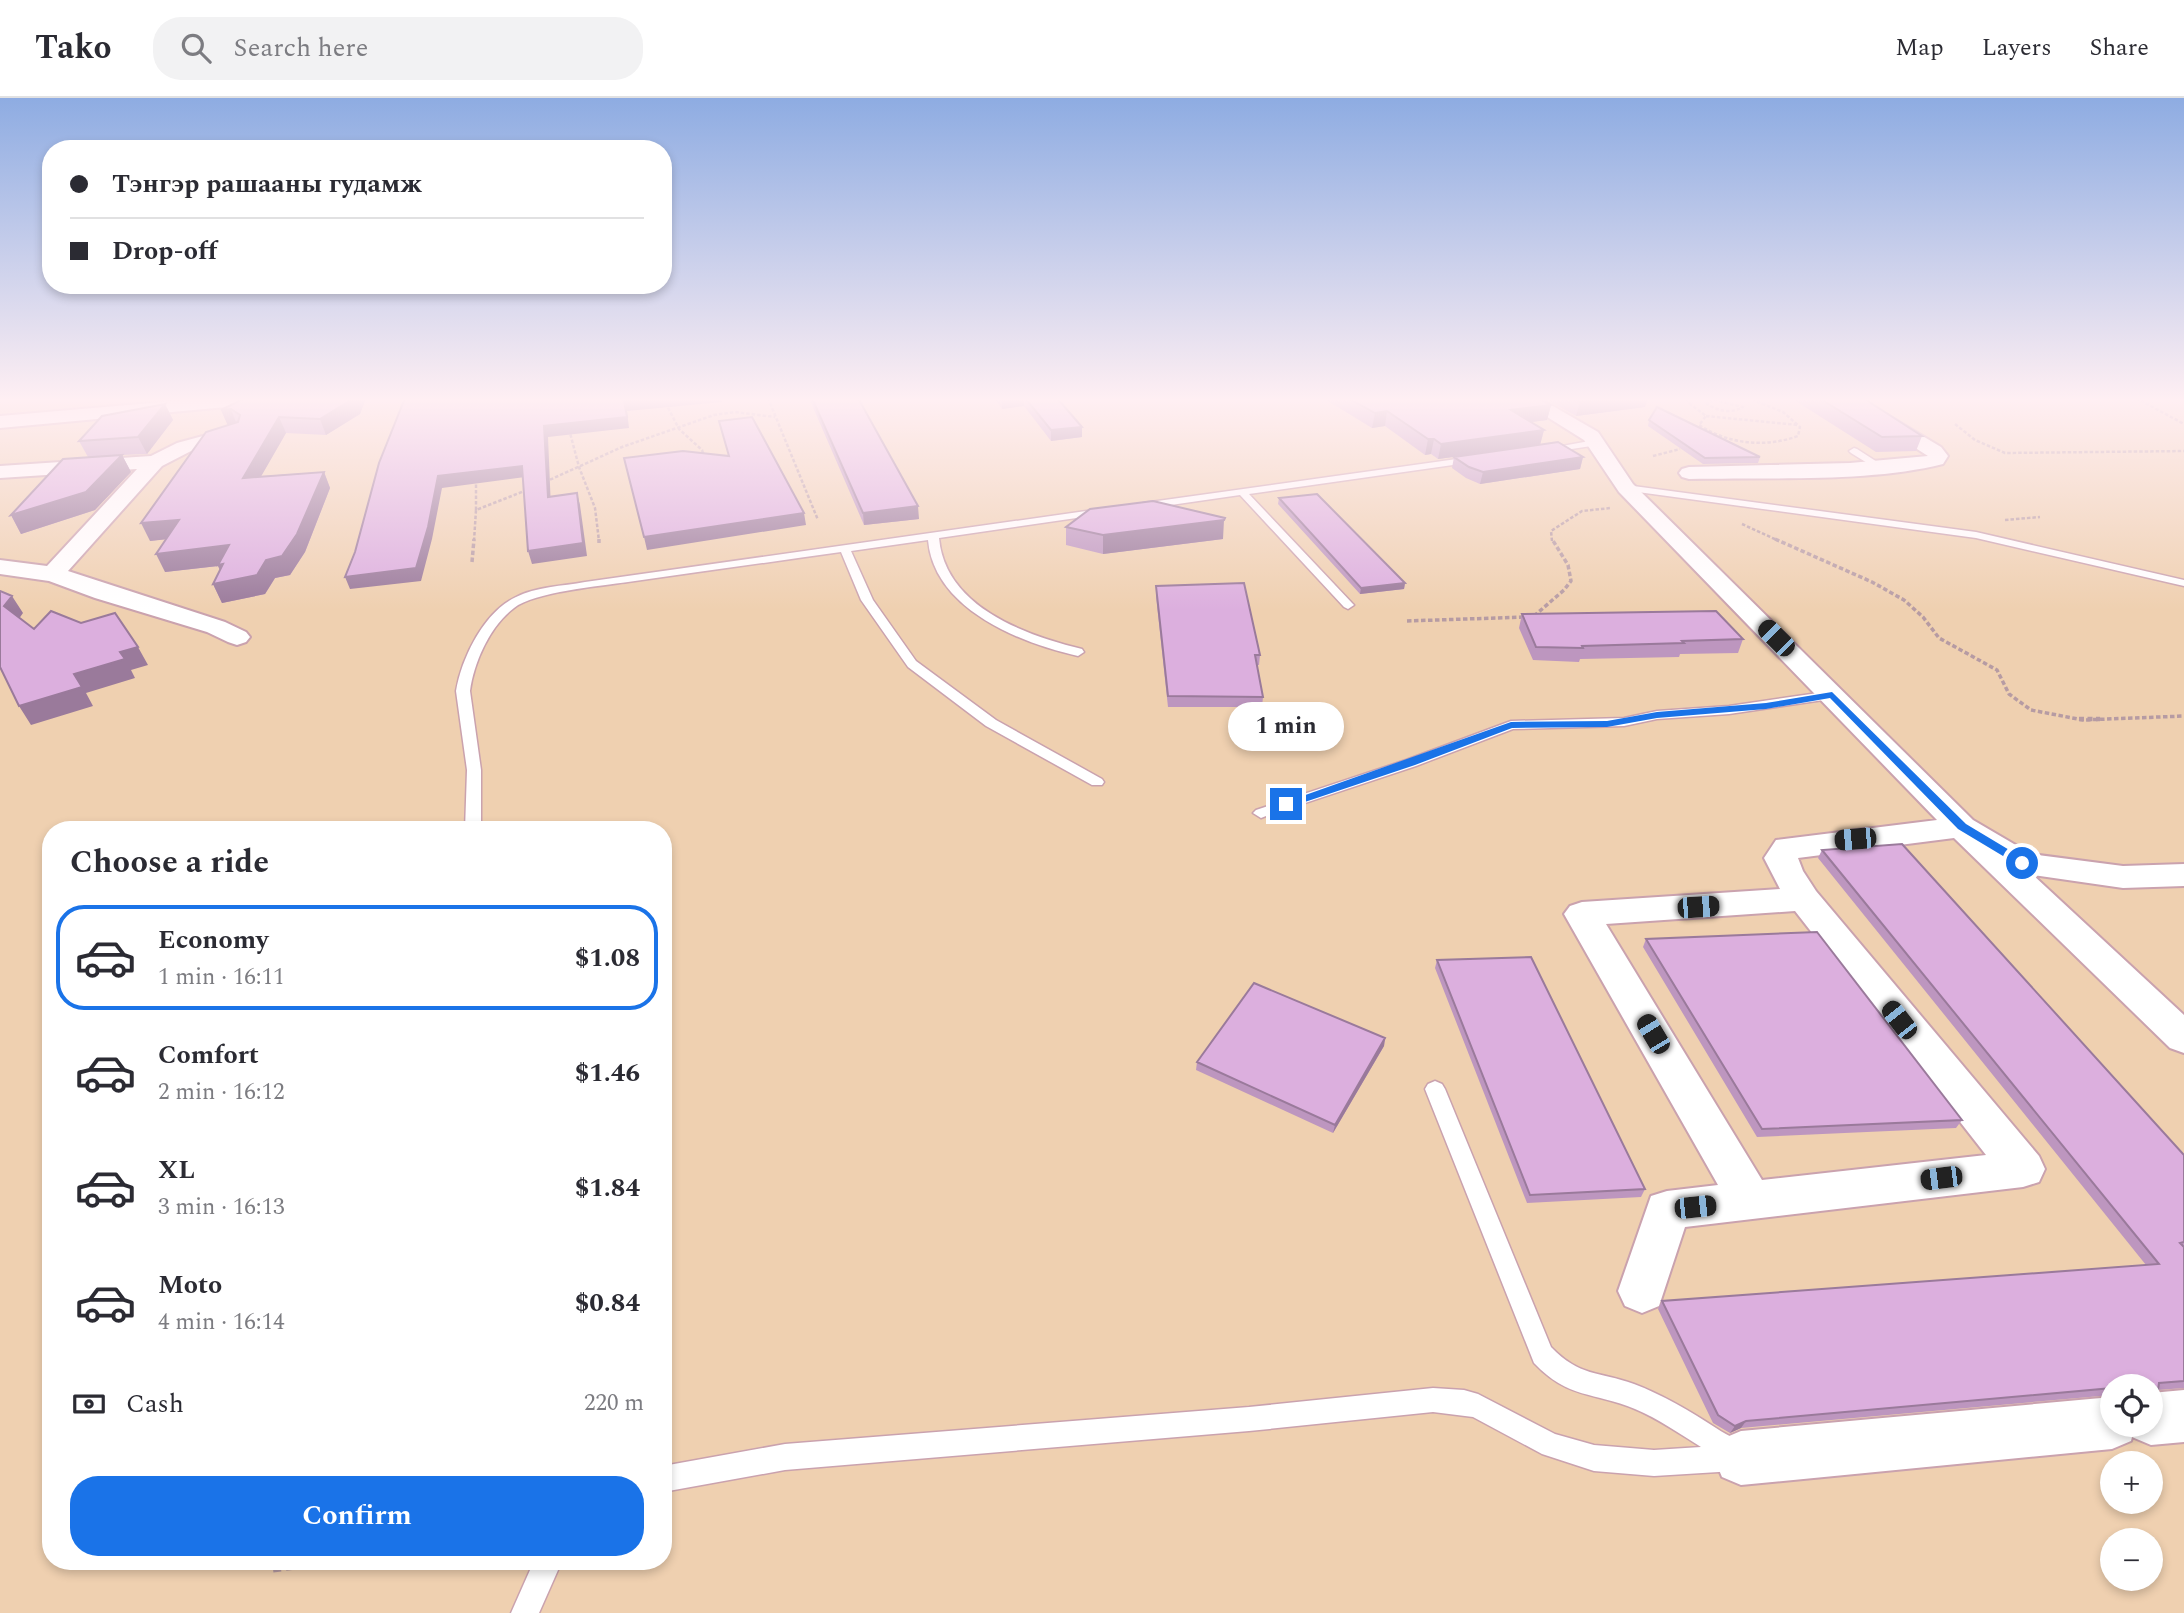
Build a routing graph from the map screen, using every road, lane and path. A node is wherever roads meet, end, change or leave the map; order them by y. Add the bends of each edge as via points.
1 (51, 469) edge
2 (149, 469) edge
3 (575, 469) edge
4 (580, 469) edge
5 (797, 469) edge
6 (1410, 469) edge
7 (1614, 469) edge
8 (1827, 469) edge
9 (0, 472) edge
10 (476, 473) edge
11 (1689, 473) dead end
12 (544, 482) edge
13 (533, 488) edge
14 (1241, 492) junction
15 (1634, 497) junction
16 (1125, 509) edge
17 (476, 510) junction
18 (1112, 510) edge
19 (818, 520) dead end
20 (1738, 522) dead end
21 (933, 535) junction
22 (599, 543) dead end
23 (844, 547) junction
24 (472, 562) dead end
25 (0, 567) edge
26 (53, 574) junction
27 (2184, 583) edge
28 (1348, 605) dead end
29 (1407, 621) dead end
30 (237, 637) dead end
31 (1078, 652) dead end
32 (1832, 695) junction
33 (2184, 716) edge
34 (1097, 782) dead end
35 (1261, 813) dead end
36 (473, 821) edge
37 (1962, 827) junction
38 (2184, 875) edge
39 (1804, 899) junction
40 (2184, 1038) edge
41 (1435, 1089) dead end
42 (1750, 1200) junction
43 (1643, 1291) dead end
44 (2184, 1416) edge
45 (2163, 1418) edge
46 (2100, 1424) edge
47 (1741, 1458) junction
48 (672, 1477) edge
49 (544, 1570) edge
50 (525, 1613) edge

1 - 9 street
2 - 26 street
3 - 12 path
4 - 22 path via 595,508
5 - 19 path
6 - 14 lane
7 - 15 street
8 - 11 street
10 - 17 path
13 - 17 path
14 - 16 lane
14 - 28 lane
15 - 27 lane via 1942,530
15 - 29 path via 1582,511 1555,527 1551,536 1569,566 1571,580 1566,591 1538,614
15 - 32 street
17 - 24 path
18 - 21 lane
20 - 33 path via 1904,600 1939,638 1997,670 2008,694 2031,710 2083,720
21 - 23 lane
21 - 31 lane via 937,559 956,589 982,612 1010,632 1045,646
23 - 34 lane via 867,600 912,664 991,723
23 - 36 lane via 584,584 510,605 488,627 465,678 474,769
25 - 26 street
26 - 30 street via 216,626
32 - 35 lane via 1607,724 1511,725
32 - 37 street
37 - 38 street via 2022,863 2123,877
37 - 39 street via 1788,847 1781,858
37 - 40 street
39 - 42 street via 1582,914
39 - 42 street via 2023,1169
41 - 47 lane via 1547,1362 1568,1380 1646,1401
42 - 43 street via 1667,1210
44 - 45 street
46 - 47 street
47 - 48 lane via 1654,1463 1594,1458 1551,1445 1478,1406 1433,1400 785,1457
49 - 50 lane

